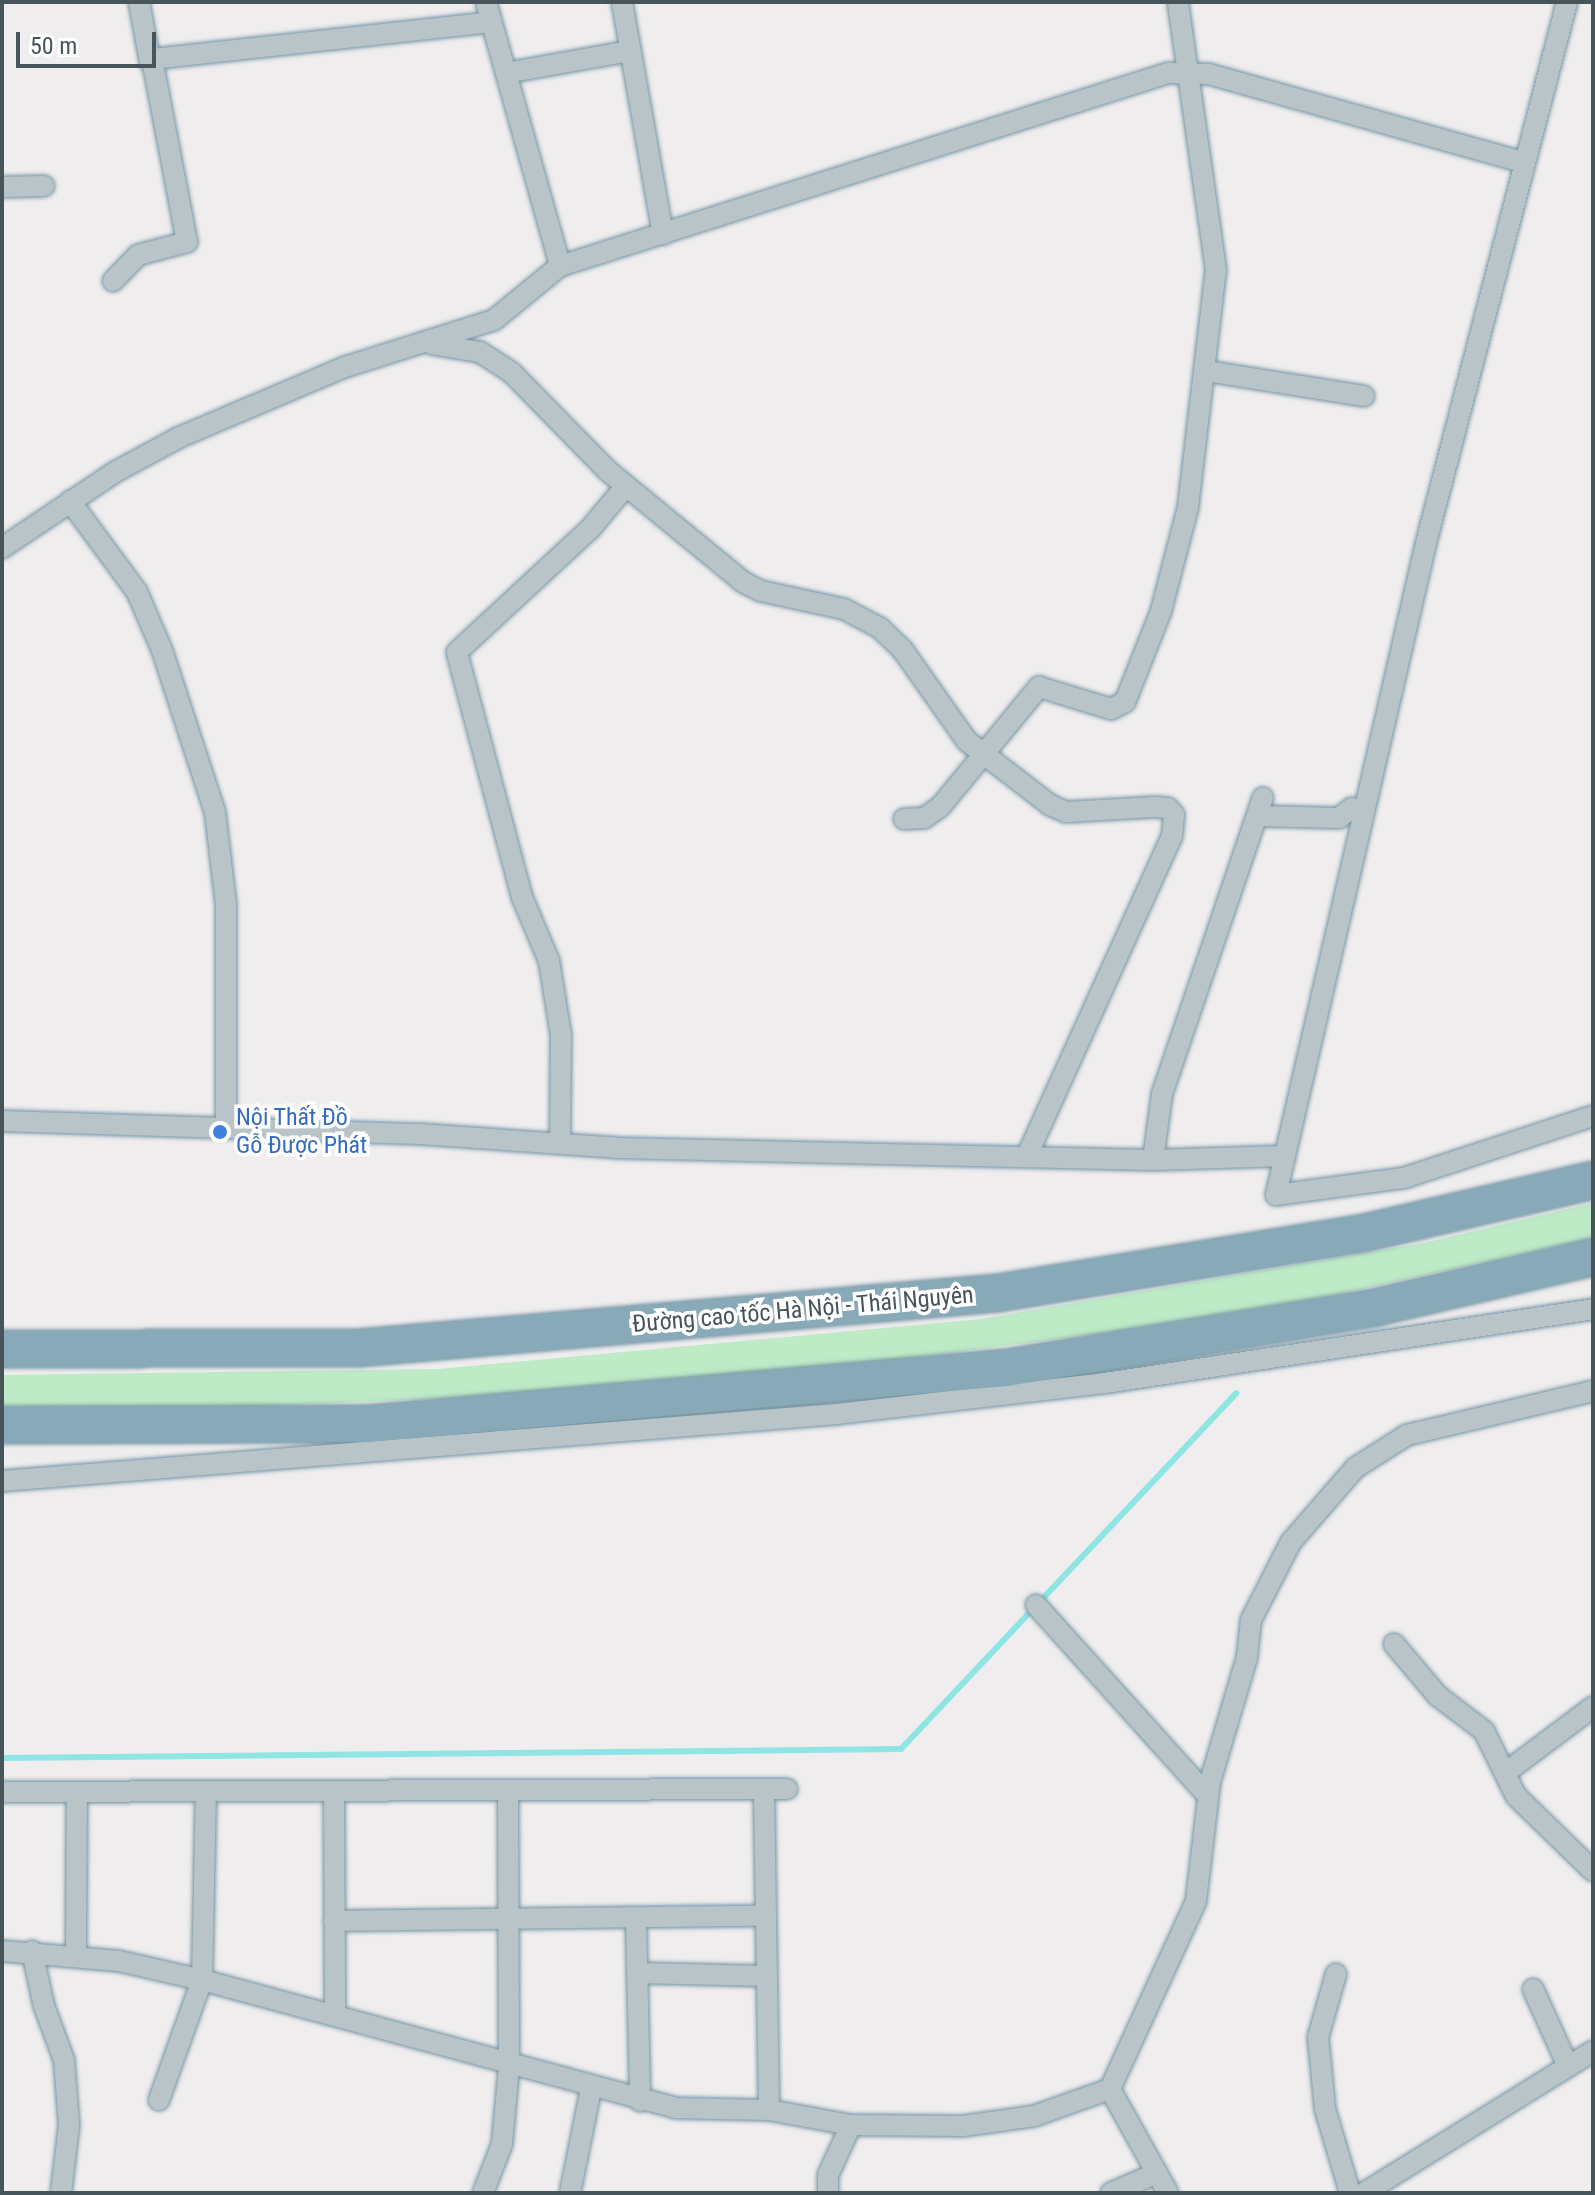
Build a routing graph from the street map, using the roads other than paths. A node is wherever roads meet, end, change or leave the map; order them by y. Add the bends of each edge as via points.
1 (139, 2) edge
2 (622, 2) edge
3 (1178, 2) edge
4 (1567, 2) edge
5 (488, 12) edge
6 (629, 51) junction
7 (150, 62) junction
8 (1186, 72) junction
9 (506, 73) junction
10 (1525, 163) junction
11 (44, 186) dead end
12 (2, 187) edge
13 (663, 234) junction
14 (560, 266) junction
15 (113, 281) dead end
16 (429, 344) junction
17 (1206, 371) junction
18 (1364, 396) dead end
19 (626, 486) junction
20 (70, 501) junction
21 (2, 548) edge
22 (983, 757) junction
23 (1363, 810) junction
24 (904, 819) dead end
25 (1593, 1116) edge
26 (2, 1121) edge
27 (226, 1125) junction
28 (560, 1143) junction
29 (1027, 1156) junction
30 (1285, 1156) junction
31 (1153, 1160) junction
32 (1593, 1180) edge
33 (1593, 1257) edge
34 (1593, 1309) edge
35 (2, 1349) edge
36 (1593, 1391) edge
37 (2, 1425) edge
38 (2, 1481) edge
39 (1036, 1605) dead end
40 (1394, 1644) dead end
41 (1593, 1707) edge
42 (1505, 1773) junction
43 (764, 1789) junction
44 (787, 1789) dead end
45 (508, 1790) junction
46 (206, 1791) junction
47 (334, 1791) junction
48 (2, 1792) edge
49 (77, 1792) junction
50 (1208, 1796) junction
51 (1593, 1871) edge
52 (766, 1916) junction
53 (636, 1918) junction
54 (509, 1919) junction
55 (334, 1921) junction
56 (2, 1951) edge
57 (32, 1951) junction
58 (76, 1956) junction
59 (637, 1973) junction
60 (1336, 1974) dead end
61 (767, 1976) junction
62 (202, 1980) junction
63 (1533, 1989) dead end
64 (335, 2015) junction
65 (1593, 2051) edge
66 (1568, 2066) junction
67 (509, 2067) junction
68 (591, 2089) junction
69 (1110, 2089) junction
70 (159, 2100) dead end
71 (640, 2101) junction
72 (769, 2110) junction
73 (851, 2125) junction
74 (1157, 2173) junction
75 (61, 2193) edge
76 (483, 2193) edge
77 (570, 2193) edge
78 (828, 2193) edge
79 (1111, 2193) edge
80 (1168, 2193) edge
81 (1350, 2193) edge
82 (1364, 2193) edge

1 - 7 street
2 - 6 street
3 - 8 street
4 - 10 street
5 - 7 street
5 - 9 street
6 - 9 street
6 - 13 street
7 - 15 street via 187,242 138,255
8 - 10 street
8 - 13 street via 1168,73
8 - 17 street via 1216,270
9 - 14 street
10 - 23 street
11 - 12 street
13 - 14 street
14 - 16 street via 494,320
16 - 19 street via 480,352 511,372
16 - 20 street via 345,367 180,437
17 - 18 street
17 - 22 street via 1188,507 1161,611 1125,702 1106,707 1043,685
19 - 22 street via 752,587 844,609 880,628 902,649
19 - 28 street via 590,529 457,652 522,897 549,961 561,1035
20 - 21 street
20 - 27 street via 137,592 162,650 215,812 226,904
22 - 24 street via 934,812
22 - 29 street via 1058,810 1168,808 1175,824
23 - 30 street
23 - 31 street via 1352,808 1340,818 1260,807 1162,1094
25 - 30 street via 1404,1178 1276,1195
26 - 27 street
27 - 28 street
28 - 29 street
29 - 31 street
30 - 31 street
32 - 35 highway, Đường cao tốc Hà Nội - Thái Nguyên via 1364,1233 998,1293 358,1348
33 - 37 highway via 1377,1307 1006,1368 366,1424
34 - 38 street via 1105,1383 837,1414
36 - 50 street via 1407,1435 1367,1458 1330,1493 1291,1542 1251,1620 1247,1657
39 - 50 street
40 - 42 street via 1438,1696 1484,1731
41 - 42 street
42 - 51 street via 1516,1796
43 - 44 street
43 - 45 street
43 - 52 street
45 - 47 street
45 - 54 street
46 - 47 street
46 - 49 street
46 - 62 street
47 - 55 street
48 - 49 street
49 - 58 street
50 - 69 street via 1196,1901
52 - 53 street
52 - 61 street
53 - 54 street
53 - 59 street
54 - 55 street
54 - 67 street
55 - 64 street
56 - 57 street
57 - 58 street
57 - 75 street via 64,2060 69,2125
58 - 62 street
59 - 61 street
59 - 71 street
60 - 81 street via 1318,2037 1325,2109
61 - 72 street
62 - 64 street
62 - 70 street
63 - 66 street
64 - 67 street
65 - 66 street
66 - 82 street
67 - 68 street
67 - 76 street via 502,2144
68 - 71 street
68 - 77 street
69 - 73 street via 1034,2116 963,2126
69 - 74 street
71 - 72 street via 675,2108
72 - 73 street
73 - 78 street via 828,2175
74 - 79 street
74 - 80 street

